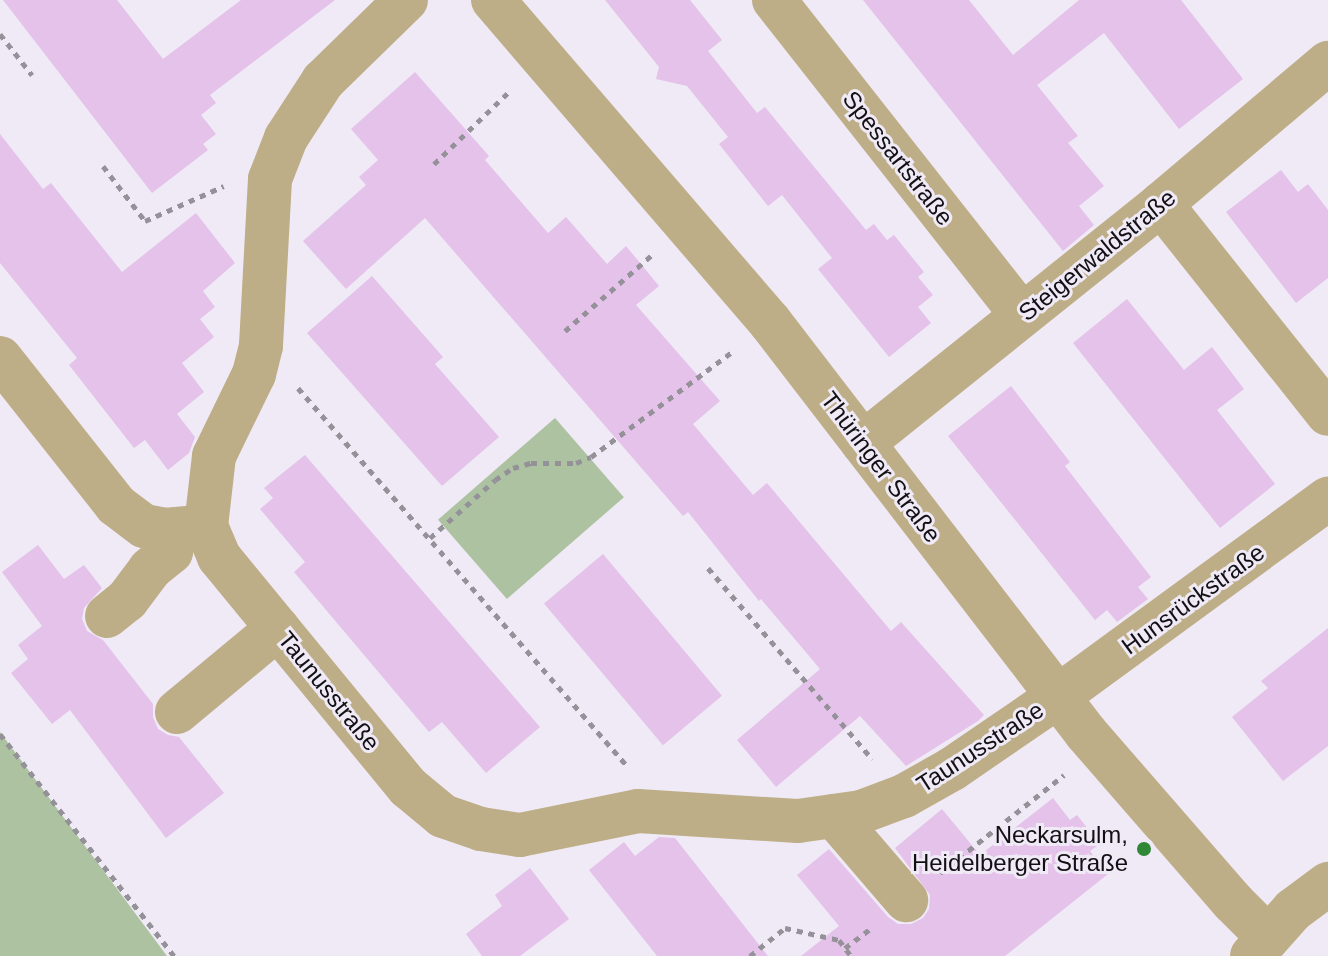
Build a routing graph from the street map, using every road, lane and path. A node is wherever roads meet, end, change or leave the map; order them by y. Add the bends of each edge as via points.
1 (406, 0) edge
2 (493, 0) edge
3 (774, 0) edge
4 (0, 34) edge
5 (543, 58) junction
6 (1328, 63) edge
7 (32, 75) dead end
8 (277, 163) junction
9 (434, 164) dead end
10 (103, 166) dead end
11 (1161, 204) junction
12 (686, 224) junction
13 (1022, 315) junction
14 (770, 322) junction
15 (565, 331) dead end
16 (261, 346) junction
17 (0, 358) edge
18 (1328, 414) edge
19 (863, 443) junction
20 (1328, 499) edge
21 (190, 527) junction
22 (430, 538) junction
23 (708, 568) dead end
24 (107, 616) dead end
25 (278, 628) junction
26 (1057, 697) junction
27 (177, 712) dead end
28 (0, 734) edge
29 (1099, 747) junction
30 (904, 796) junction
31 (666, 810) junction
32 (834, 816) junction
33 (1328, 884) edge
34 (906, 900) junction
35 (1260, 946) edge
36 (845, 948) junction
37 (174, 956) edge
38 (750, 956) edge
39 (851, 956) edge

1 - 8 street via 323,81 286,138
2 - 5 street, Thüringer Straße
3 - 13 street, Spessartstraße
4 - 7 path
5 - 9 path
5 - 12 street, Thüringer Straße
6 - 11 street, Steigerwaldstraße
8 - 10 path via 145,221
8 - 16 street via 270,179
11 - 13 street, Steigerwaldstraße
11 - 18 street
12 - 14 street, Thüringer Straße
12 - 15 path
13 - 19 street, Steigerwaldstraße
14 - 19 street, Thüringer Straße
14 - 22 path via 591,457 513,468
16 - 21 street
16 - 22 path
17 - 21 street via 116,505 144,526
19 - 26 street, Thüringer Straße
20 - 26 street, Hunsrückstraße
21 - 24 street
21 - 25 street, Taunusstraße
22 - 31 path
23 - 30 path
25 - 27 street
25 - 31 street, Taunusstraße via 408,787 443,816 520,835
26 - 29 street, Thüringer Straße
26 - 30 street, Taunusstraße
28 - 37 path
29 - 34 path
29 - 35 street, Thüringer Straße via 1233,902
30 - 32 street, Taunusstraße
31 - 32 street, Taunusstraße via 798,821
32 - 34 street
33 - 35 street via 1293,910
34 - 36 path
36 - 38 path via 839,940 785,928
36 - 39 path

